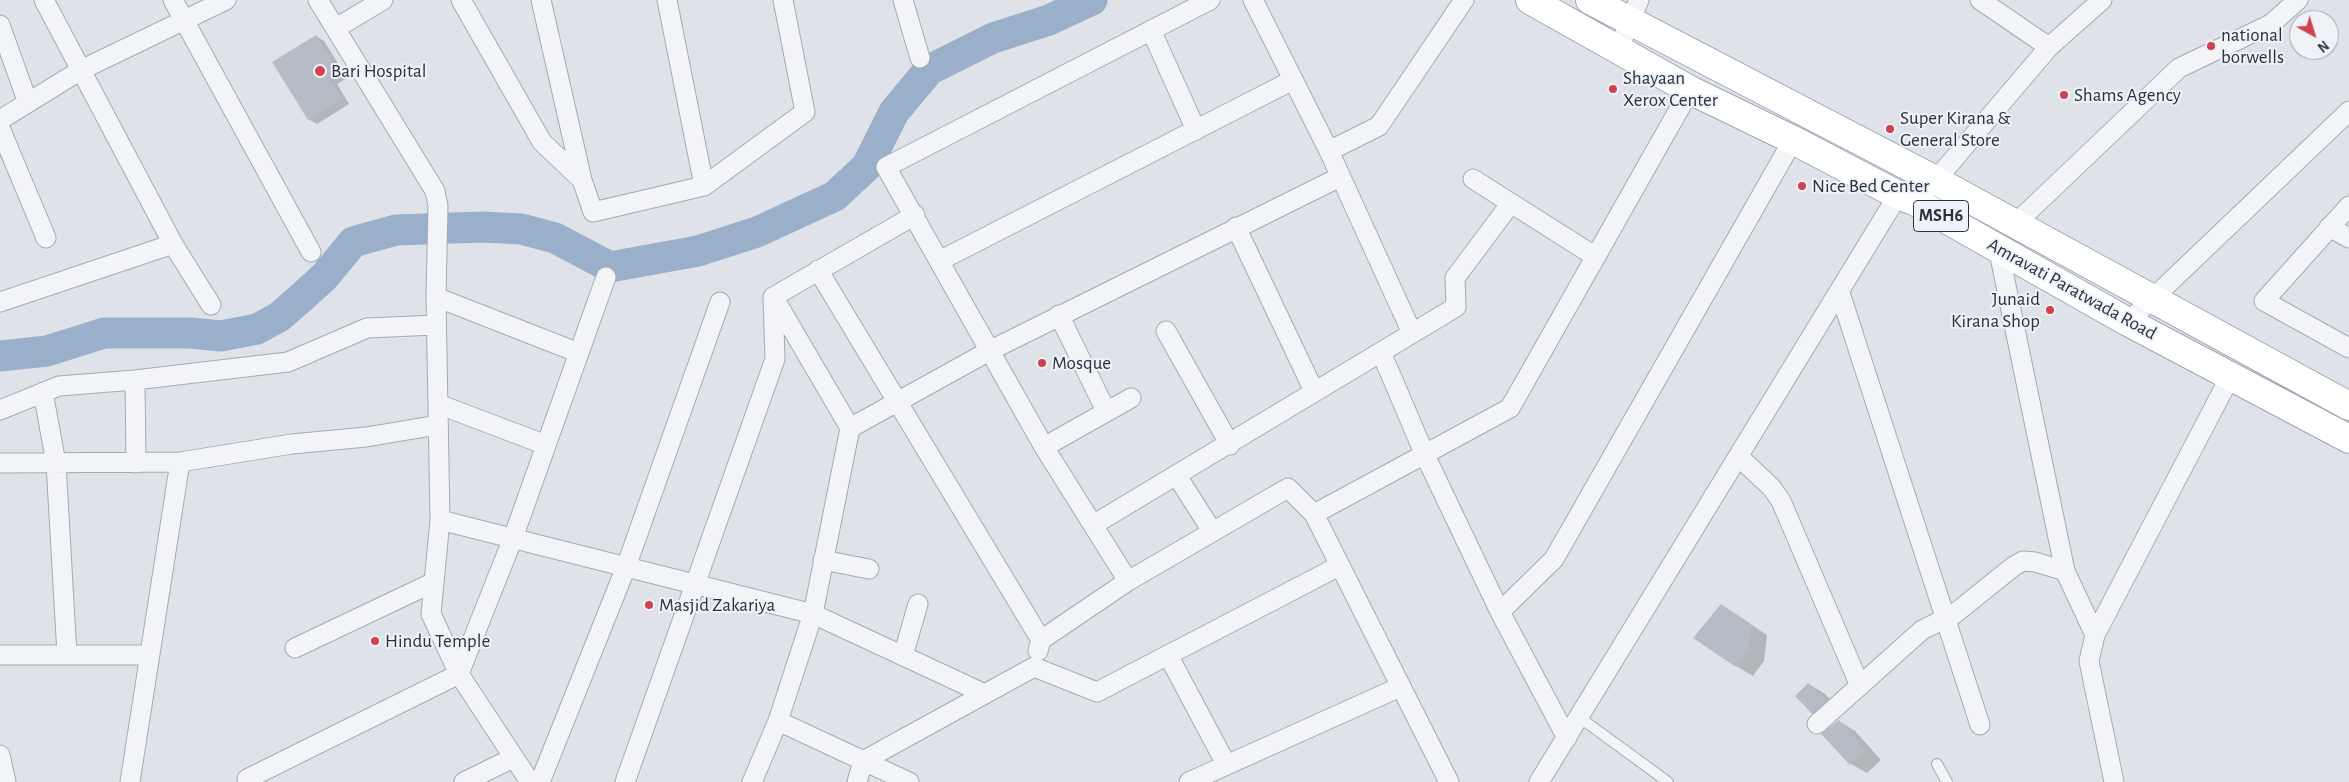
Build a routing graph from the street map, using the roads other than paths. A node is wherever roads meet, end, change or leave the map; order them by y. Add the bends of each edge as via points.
1 (44, 0) edge
2 (173, 0) edge
3 (226, 0) edge
4 (318, 0) edge
5 (383, 0) edge
6 (461, 0) edge
7 (542, 0) edge
8 (667, 0) edge
9 (783, 0) edge
10 (903, 0) edge
11 (1210, 0) edge
12 (1253, 0) edge
13 (1464, 0) edge
14 (1530, 0) edge
15 (1590, 0) edge
16 (1980, 0) edge
17 (2102, 0) edge
18 (2298, 0) edge
19 (1634, 11) edge
20 (184, 19) junction
21 (0, 25) edge
22 (336, 28) junction
23 (1151, 30) junction
24 (2049, 47) junction
25 (1618, 50) junction
26 (920, 58) dead end
27 (81, 70) junction
28 (1293, 80) junction
29 (1690, 90) junction
30 (28, 103) junction
31 (2349, 111) edge
32 (0, 120) edge
33 (0, 128) edge
34 (1196, 130) junction
35 (1793, 140) junction
36 (1329, 151) junction
37 (1340, 177) junction
38 (1473, 179) dead end
39 (582, 180) junction
40 (1935, 180) junction
41 (704, 186) junction
42 (1907, 199) junction
43 (1510, 203) junction
44 (2349, 206) edge
45 (915, 215) junction
46 (2015, 224) junction
47 (1236, 227) junction
48 (2329, 227) junction
49 (46, 238) dead end
50 (2349, 238) edge
51 (173, 244) junction
52 (1998, 247) junction
53 (311, 252) dead end
54 (1596, 257) junction
55 (941, 260) junction
56 (818, 270) junction
57 (606, 277) dead end
58 (1840, 293) junction
59 (436, 297) junction
60 (774, 297) junction
61 (2152, 299) junction
62 (0, 302) edge
63 (720, 302) dead end
64 (212, 305) dead end
65 (1059, 315) junction
66 (2128, 322) junction
67 (436, 325) junction
68 (1166, 331) dead end
69 (1412, 333) junction
70 (2349, 348) edge
71 (991, 350) junction
72 (1380, 352) junction
73 (579, 353) junction
74 (2231, 375) junction
75 (135, 380) junction
76 (1314, 391) junction
77 (43, 392) junction
78 (1131, 398) dead end
79 (897, 400) junction
80 (438, 404) junction
81 (2349, 406) edge
82 (0, 410) edge
83 (1106, 411) junction
84 (438, 425) junction
85 (850, 428) junction
86 (2349, 439) edge
87 (546, 445) junction
88 (1230, 445) junction
89 (1044, 447) junction
90 (1424, 453) junction
91 (1739, 457) junction
92 (136, 462) junction
93 (180, 462) junction
94 (0, 463) edge
95 (56, 463) junction
96 (1177, 476) junction
97 (1314, 514) junction
98 (440, 520) junction
99 (1093, 525) junction
100 (1212, 531) junction
101 (513, 538) junction
102 (824, 560) junction
103 (1338, 566) junction
104 (626, 567) junction
105 (868, 570) dead end
106 (2066, 571) junction
107 (434, 582) junction
108 (1128, 582) junction
109 (696, 584) junction
110 (918, 604) dead end
111 (1500, 612) junction
112 (813, 614) junction
113 (1946, 618) junction
114 (2095, 635) junction
115 (1040, 640) junction
116 (295, 648) dead end
117 (0, 655) edge
118 (67, 655) junction
119 (150, 655) junction
120 (1168, 655) junction
121 (903, 656) junction
122 (1034, 667) junction
123 (458, 674) junction
124 (1860, 686) junction
125 (1400, 687) junction
126 (985, 694) junction
127 (1579, 717) junction
128 (778, 721) junction
129 (1817, 724) dead end
130 (1980, 725) dead end
131 (1567, 738) junction
132 (0, 755) edge
133 (514, 758) junction
134 (863, 761) junction
135 (1226, 764) junction
136 (1937, 764) dead end
137 (247, 779) dead end
138 (2109, 780) edge
139 (6, 782) edge
140 (130, 782) edge
141 (464, 782) edge
142 (530, 782) edge
143 (540, 782) edge
144 (625, 782) edge
145 (752, 782) edge
146 (857, 782) edge
147 (908, 782) edge
148 (1189, 782) edge
149 (1449, 782) edge
150 (1539, 782) edge
151 (1668, 782) edge
152 (1947, 782) edge

1 - 27 street
2 - 20 street
3 - 20 street
4 - 22 street
5 - 22 street
6 - 39 street via 542,142
7 - 39 street
8 - 41 street
9 - 41 street via 805,112
10 - 26 street
11 - 23 street
12 - 28 street
13 - 36 street via 1379,126
14 - 25 main road, Amravati Paratwada Road / MSH6
15 - 19 main road, Amravati Paratwada Road / MSH6
16 - 24 street
17 - 24 street
18 - 46 street via 2271,24 2179,68
19 - 25 street
19 - 40 main road, Amravati Paratwada Road / MSH6
20 - 27 street
20 - 53 street
21 - 30 street
22 - 59 street via 435,191 438,206
23 - 34 street
23 - 45 street via 886,166
24 - 40 street
25 - 29 main road, Amravati Paratwada Road / MSH6
27 - 30 street
27 - 51 street
28 - 34 street
28 - 36 street
29 - 35 main road, Amravati Paratwada Road / MSH6
29 - 54 street
30 - 32 street
31 - 61 street
33 - 49 street
34 - 55 street
35 - 42 main road, Amravati Paratwada Road / MSH6
35 - 111 street via 1554,559
36 - 37 street
37 - 47 street
37 - 69 street
38 - 43 street
39 - 41 street via 593,212
40 - 42 street
40 - 46 main road, Amravati Paratwada Road / MSH6
42 - 52 main road, Amravati Paratwada Road / MSH6
42 - 58 street
43 - 54 street
43 - 69 street via 1454,278 1456,307
44 - 48 street
45 - 55 street
45 - 56 street
46 - 61 main road, Amravati Paratwada Road / MSH6
47 - 65 street
47 - 76 street
48 - 50 street
48 - 70 street via 2264,301
51 - 62 street
51 - 64 street
52 - 66 main road, Amravati Paratwada Road / MSH6
52 - 106 street
54 - 90 street via 1510,408
55 - 71 street
56 - 60 street
56 - 79 street
57 - 73 street
58 - 91 street
58 - 113 street
59 - 67 street
59 - 73 street
60 - 85 street
60 - 109 street via 775,358
61 - 66 street
61 - 81 main road, Amravati Paratwada Road / MSH6
63 - 104 street
65 - 71 street
65 - 83 street
66 - 74 main road, Amravati Paratwada Road / MSH6
67 - 75 street via 360,331 288,362
67 - 80 street
68 - 88 street
69 - 72 street
71 - 79 street
71 - 89 street
72 - 76 street
72 - 90 street
73 - 87 street
74 - 86 main road, Amravati Paratwada Road / MSH6
74 - 114 street
75 - 77 street via 59,386
75 - 92 street
76 - 88 street
77 - 82 street
77 - 95 street
78 - 83 street
79 - 85 street
79 - 115 street
80 - 84 street
80 - 87 street
83 - 89 street
84 - 93 street
84 - 98 street
85 - 102 street
87 - 101 street
88 - 96 street
89 - 99 street
90 - 97 street
90 - 111 street
91 - 124 street via 1771,487 1780,501
91 - 127 street
92 - 93 street
92 - 95 street
93 - 119 street
94 - 95 street
95 - 118 street
96 - 99 street
96 - 100 street
97 - 100 street via 1288,488
97 - 103 street
98 - 101 street
98 - 107 street
99 - 108 street
100 - 108 street
101 - 104 street
101 - 123 street
102 - 105 street
102 - 112 street
103 - 120 street
103 - 125 street
104 - 109 street
104 - 143 street
106 - 113 street via 2023,561
106 - 114 street
107 - 116 street
107 - 123 street via 431,614
108 - 115 street
109 - 112 street
109 - 144 street
110 - 121 street
111 - 131 street
112 - 121 street
112 - 128 street
113 - 124 street via 1922,630
113 - 130 street
114 - 138 street via 2089,661
115 - 122 street
117 - 118 street
118 - 119 street
119 - 140 street
120 - 122 street via 1097,692
120 - 135 street
121 - 126 street
122 - 126 street
123 - 133 street
123 - 137 street
124 - 129 street
125 - 135 street
125 - 149 street
126 - 134 street
127 - 131 street
127 - 151 lane
128 - 134 street
128 - 145 street
131 - 150 street
132 - 139 street
133 - 141 street
133 - 142 street
134 - 146 street
134 - 147 street
135 - 148 street
136 - 152 lane

